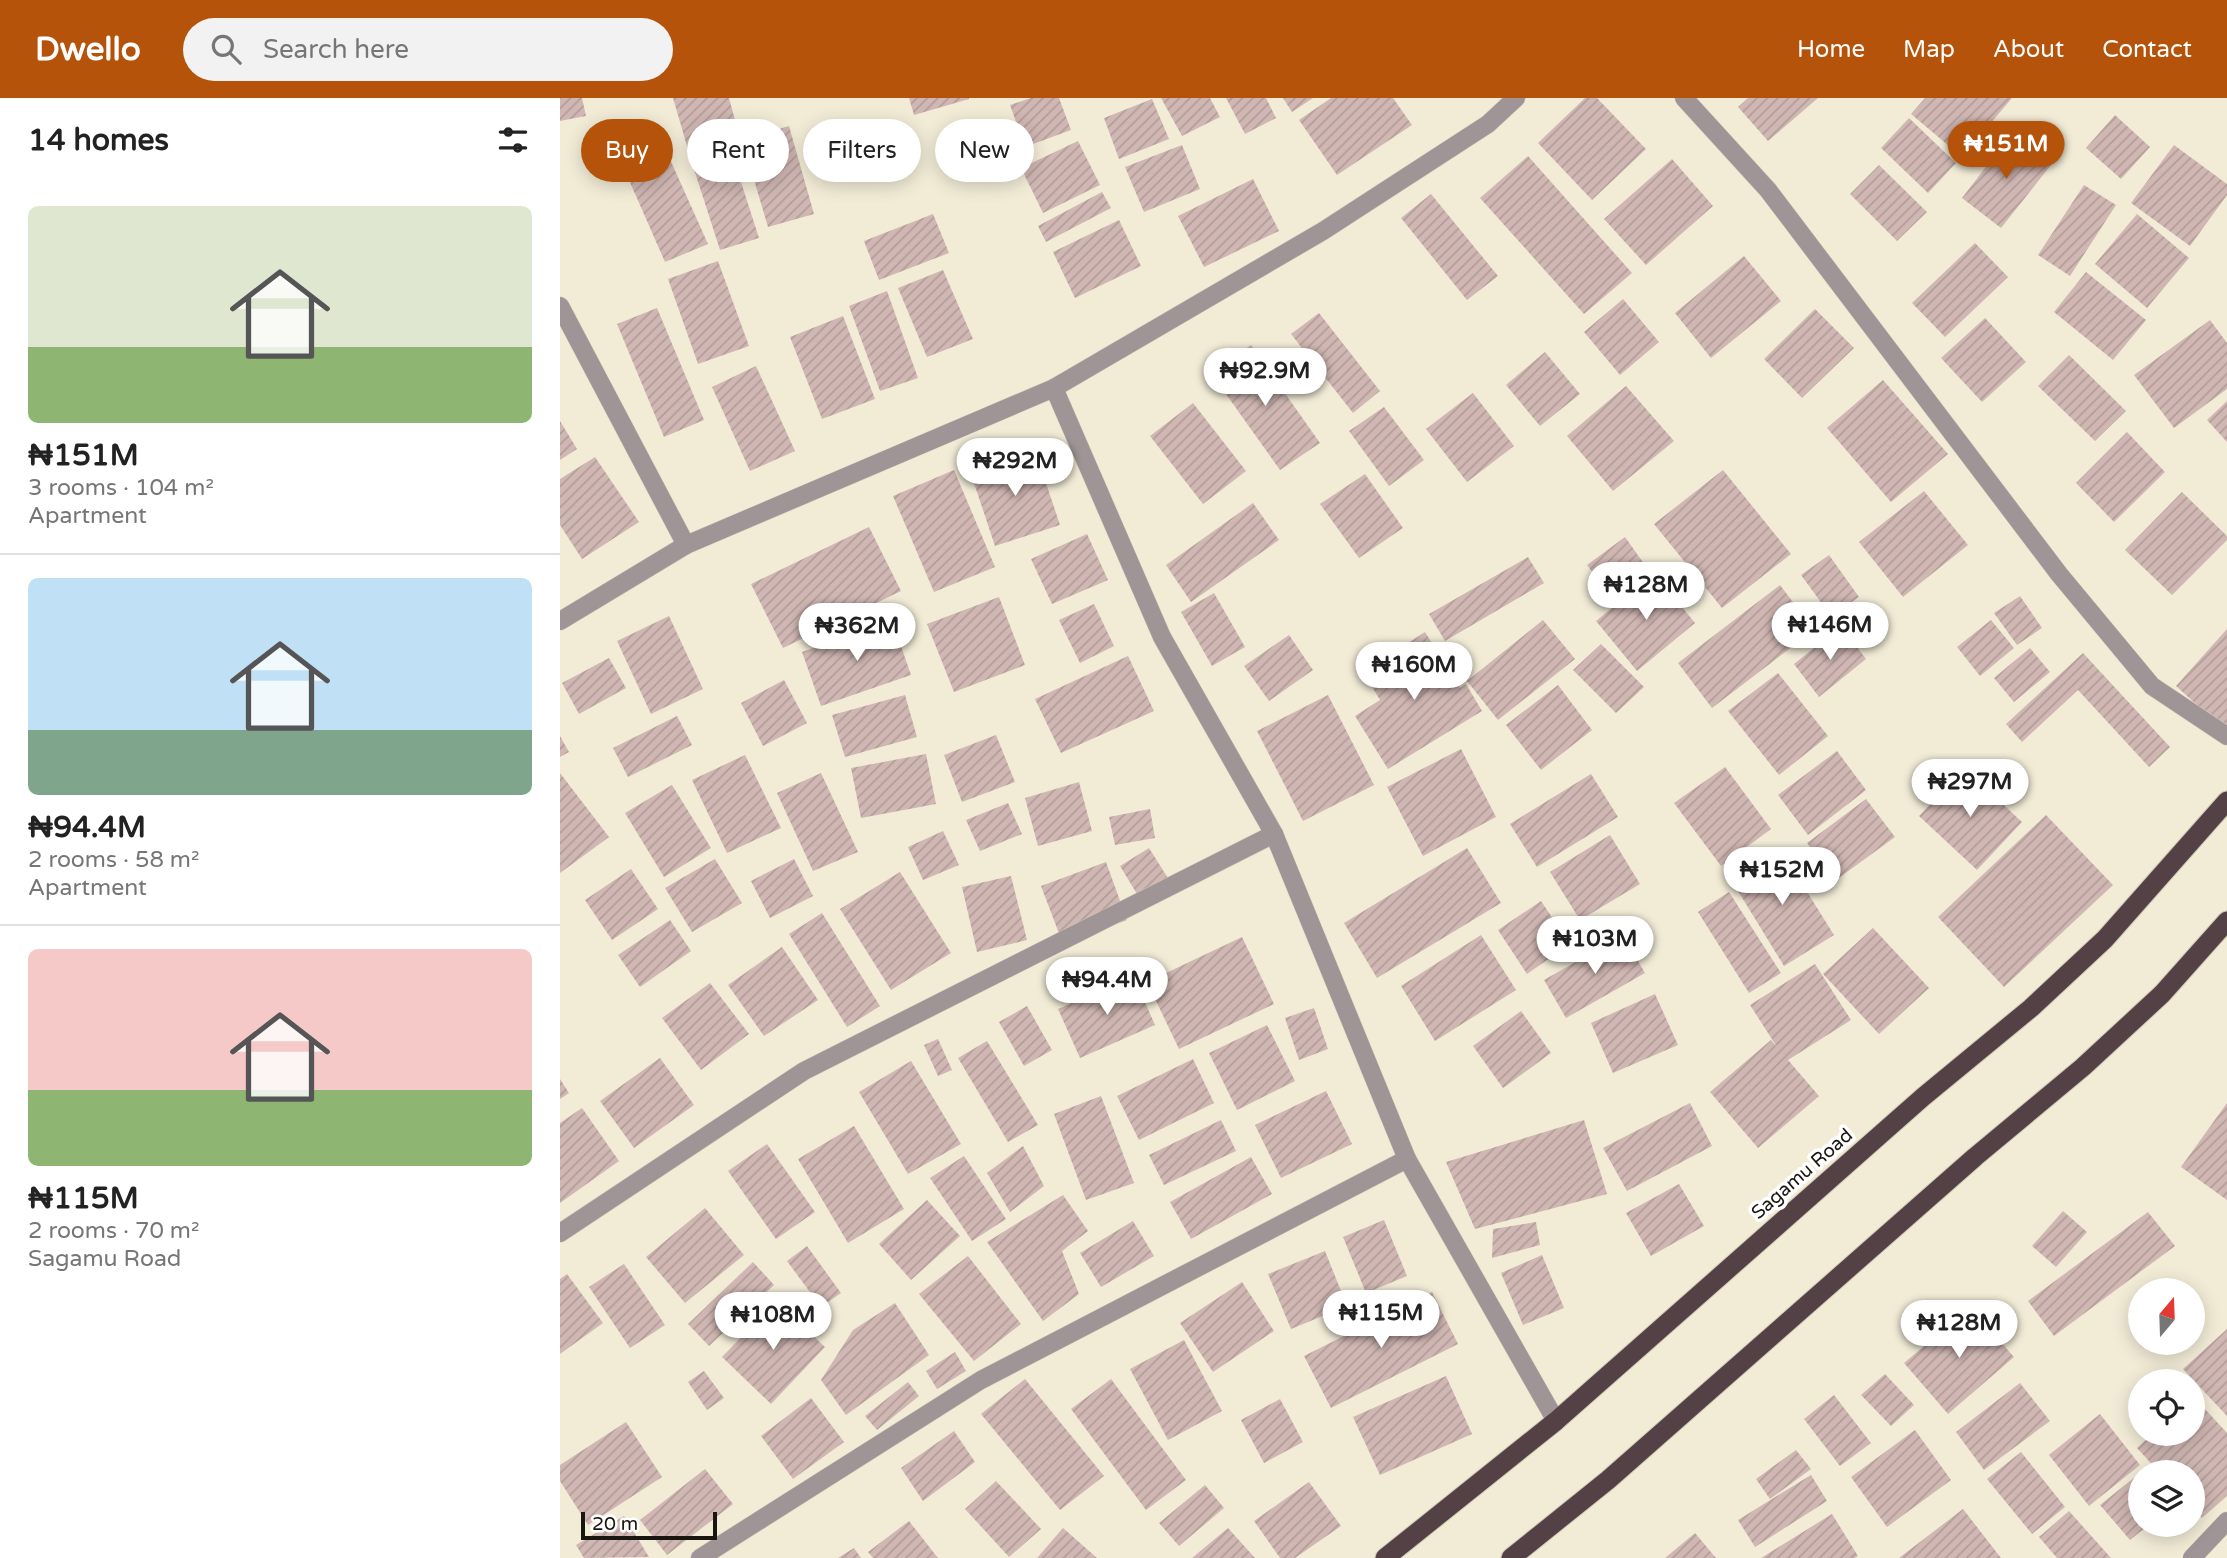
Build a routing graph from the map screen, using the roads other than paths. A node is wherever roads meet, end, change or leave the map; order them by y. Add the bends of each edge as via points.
1 (1516, 98) edge
2 (1684, 98) edge
3 (560, 306) edge
4 (1054, 388) junction
5 (686, 545) junction
6 (560, 621) edge
7 (2227, 736) edge
8 (2227, 801) edge
9 (1274, 834) junction
10 (2227, 921) edge
11 (1407, 1159) junction
12 (560, 1233) edge
13 (1556, 1421) junction
14 (2224, 1531) edge
15 (700, 1558) edge
16 (1385, 1558) edge
17 (1511, 1558) edge
18 (2192, 1558) edge

1 - 4 street via 1488,124 1323,232
2 - 7 street via 1768,190 2059,574 2152,686
3 - 5 street
4 - 5 street
4 - 9 street via 1162,637
5 - 6 street
8 - 13 highway, Sagamu Road via 2105,939 2031,1009 1923,1097
9 - 11 street
9 - 12 street via 804,1071
10 - 17 highway via 2162,994 2083,1068 1975,1157 1608,1480
11 - 13 street
11 - 15 street via 981,1380
13 - 16 highway, Sagamu Road
14 - 18 street

